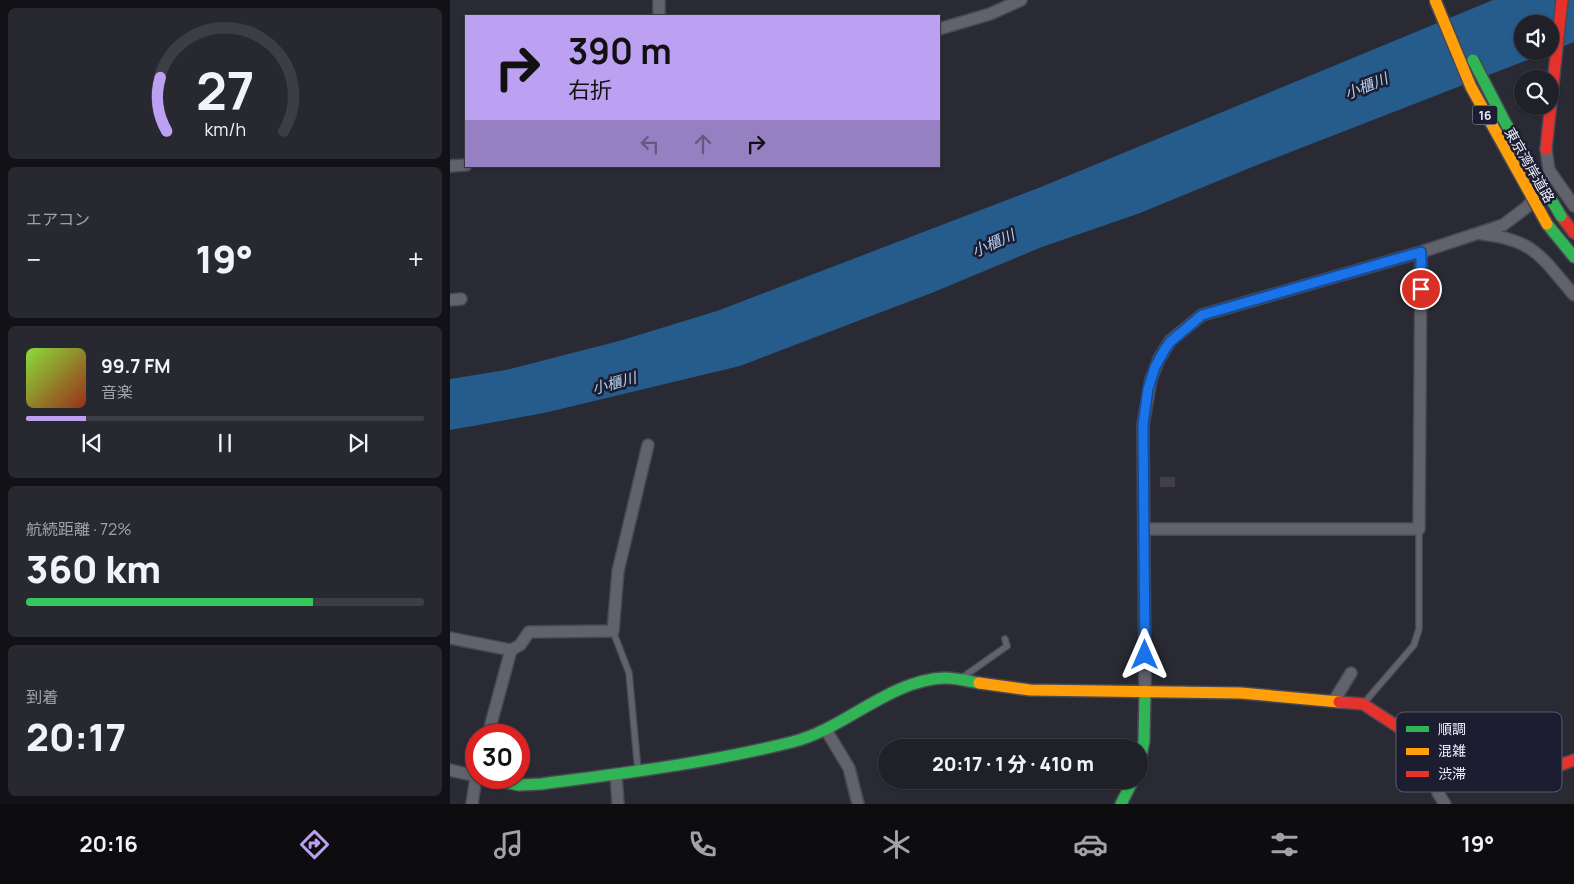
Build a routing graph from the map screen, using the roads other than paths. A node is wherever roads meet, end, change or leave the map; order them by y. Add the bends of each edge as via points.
1 (660, 0) edge
2 (1021, 0) edge
3 (1434, 0) edge
4 (1562, 0) edge
5 (659, 15) edge
6 (940, 29) edge
7 (1470, 52) dead end
8 (1546, 149) joint
9 (465, 165) edge
10 (450, 166) edge
11 (1549, 170) junction
12 (1574, 206) edge
13 (1574, 233) edge
14 (1480, 234) junction
15 (1421, 252) junction
16 (1574, 257) edge
17 (1574, 295) edge
18 (648, 445) dead end
19 (1145, 529) junction
20 (1419, 529) junction
21 (614, 631) junction
22 (450, 638) edge
23 (1005, 639) dead end
24 (512, 650) junction
25 (1351, 673) dead end
26 (962, 678) junction
27 (1145, 691) junction
28 (1334, 701) junction
29 (1363, 704) junction
30 (491, 724) edge
31 (1396, 726) edge
32 (826, 730) junction
33 (1144, 739) edge
34 (1574, 760) edge
35 (1562, 764) edge
36 (450, 770) edge
37 (638, 772) junction
38 (465, 773) edge
39 (616, 774) junction
40 (530, 785) edge
41 (474, 789) edge
42 (1129, 789) edge
43 (1438, 792) edge
44 (472, 804) edge
45 (618, 804) edge
46 (858, 804) edge
47 (1122, 804) edge
48 (1445, 804) edge

1 - 5 street
2 - 6 street via 990,14
3 - 16 main road, 東京湾岸道路 / 16, bridge via 1489,124 1547,224
4 - 8 main road
7 - 13 main road, 東京湾岸道路 / 16, bridge via 1505,122
8 - 11 street
9 - 10 street
11 - 12 street
11 - 14 street via 1547,181 1527,207 1503,225
14 - 15 street
14 - 17 street via 1523,243 1538,254
15 - 19 street via 1202,315 1170,342 1155,367 1146,398 1143,425
15 - 20 street
18 - 21 street via 618,570
19 - 20 street
19 - 27 street
20 - 29 lane via 1417,638
21 - 24 street via 529,632
21 - 37 lane via 629,673
22 - 24 street
23 - 26 lane via 1007,646
24 - 30 street
25 - 28 street
26 - 27 main road via 1030,690
26 - 32 main road via 928,680 892,693
27 - 28 main road via 1241,693
27 - 33 main road
28 - 29 main road
29 - 31 main road
32 - 37 main road via 761,750
32 - 46 street via 849,768
34 - 35 main road
36 - 38 street
37 - 39 main road
39 - 40 main road
39 - 45 street
41 - 44 street
42 - 47 main road
43 - 48 street

